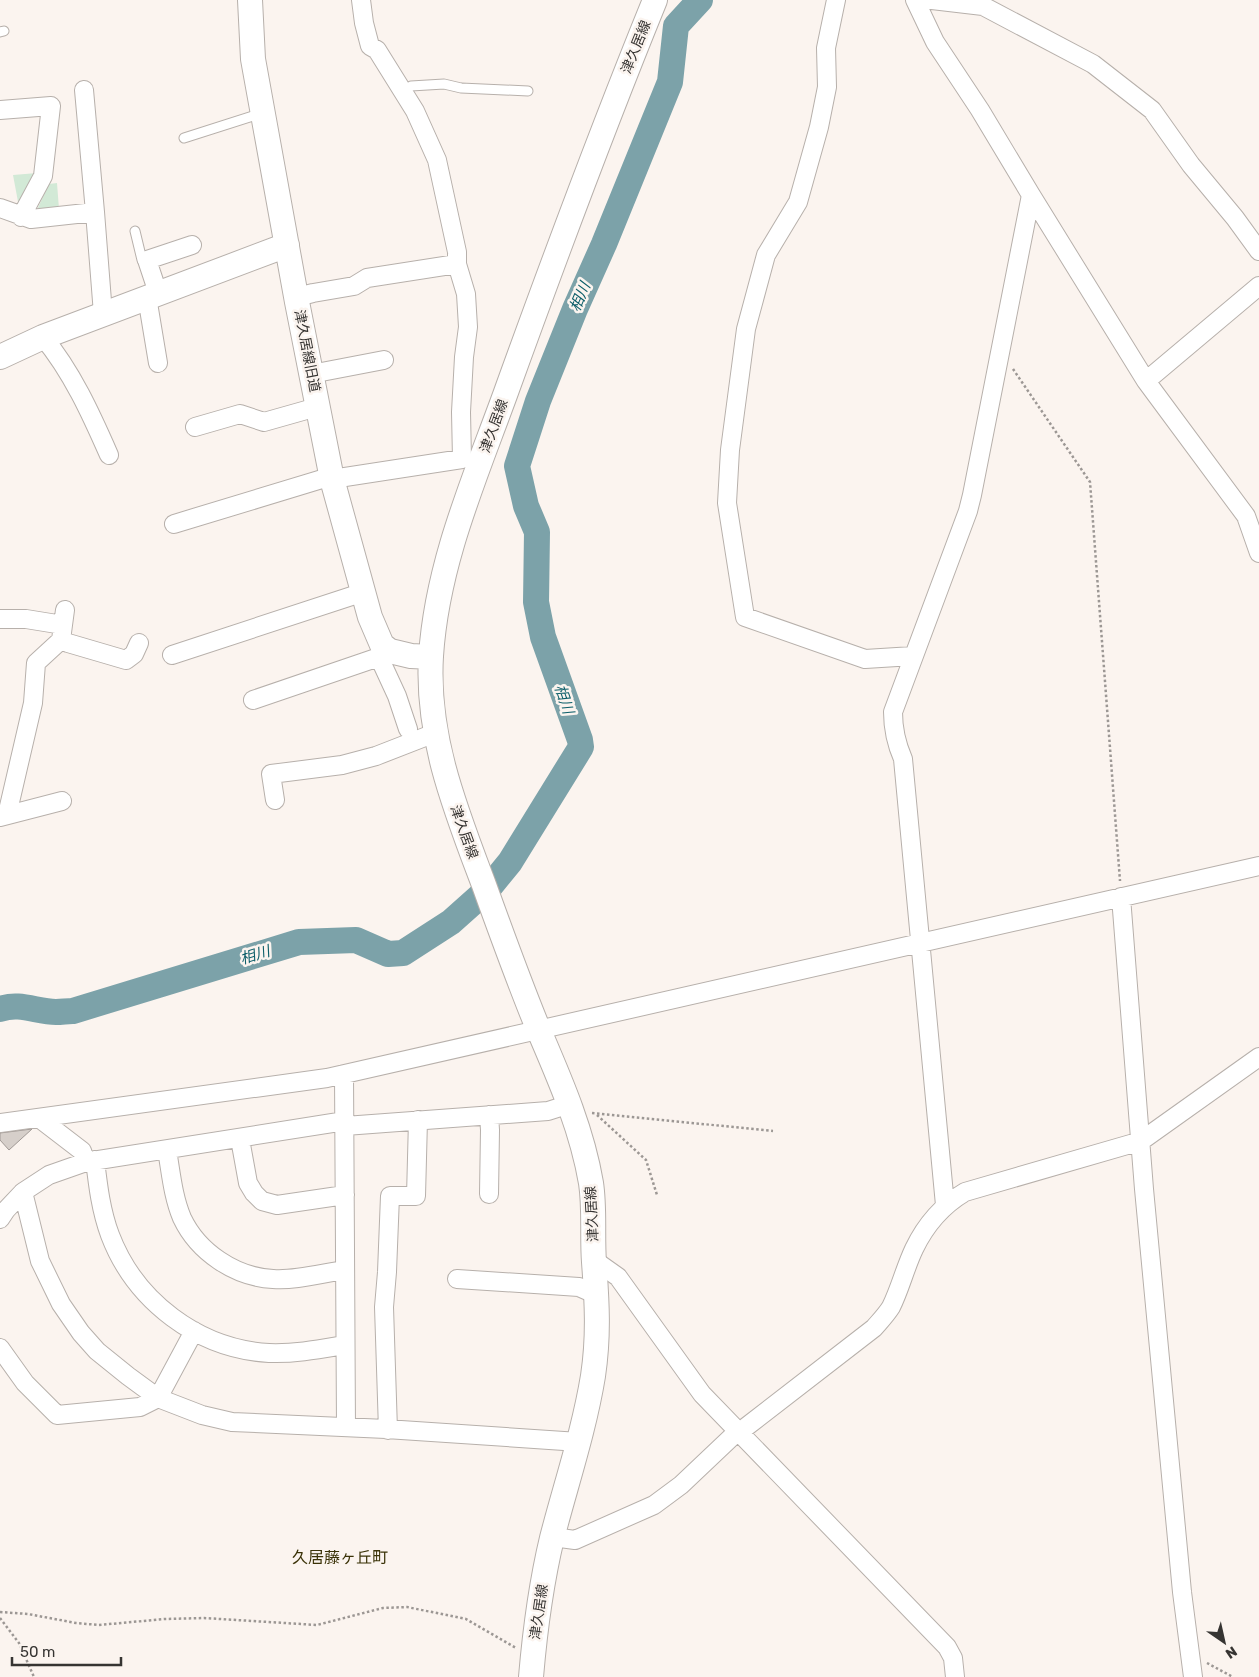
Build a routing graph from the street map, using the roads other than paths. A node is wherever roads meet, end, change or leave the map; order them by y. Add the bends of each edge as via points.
1 (250, 0) edge
2 (361, 0) edge
3 (655, 0) edge
4 (836, 0) edge
5 (914, 0) edge
6 (932, 0) edge
7 (84, 90) dead end
8 (402, 91) junction
9 (528, 91) dead end
10 (0, 110) edge
11 (263, 113) junction
12 (184, 138) dead end
13 (1031, 195) junction
14 (0, 208) edge
15 (95, 212) junction
16 (21, 217) junction
17 (135, 231) dead end
18 (192, 245) dead end
19 (287, 245) junction
20 (1259, 251) edge
21 (147, 260) junction
22 (457, 264) junction
23 (1259, 286) edge
24 (152, 295) junction
25 (297, 302) junction
26 (103, 314) junction
27 (43, 337) junction
28 (0, 357) edge
29 (384, 360) dead end
30 (158, 362) dead end
31 (311, 374) junction
32 (1146, 381) junction
33 (318, 407) junction
34 (195, 427) dead end
35 (109, 455) dead end
36 (471, 463) junction
37 (332, 478) junction
38 (174, 524) dead end
39 (1259, 554) edge
40 (364, 592) junction
41 (0, 619) edge
42 (63, 625) junction
43 (139, 643) dead end
44 (385, 654) junction
45 (172, 655) dead end
46 (431, 656) junction
47 (913, 656) junction
48 (253, 700) dead end
49 (408, 729) dead end
50 (435, 734) junction
51 (275, 800) dead end
52 (62, 801) dead end
53 (4, 816) edge
54 (1259, 866) edge
55 (1121, 898) junction
56 (920, 942) junction
57 (538, 1029) junction
58 (1259, 1057) edge
59 (344, 1074) junction
60 (570, 1104) junction
61 (489, 1115) junction
62 (39, 1118) junction
63 (418, 1120) junction
64 (0, 1123) edge
65 (345, 1124) junction
66 (240, 1139) junction
67 (1141, 1141) junction
68 (167, 1150) junction
69 (90, 1161) junction
70 (23, 1192) junction
71 (489, 1194) dead end
72 (345, 1195) junction
73 (946, 1205) junction
74 (0, 1219) edge
75 (594, 1260) junction
76 (346, 1270) junction
77 (456, 1279) dead end
78 (597, 1295) junction
79 (194, 1331) junction
80 (345, 1345) junction
81 (0, 1348) edge
82 (158, 1398) junction
83 (346, 1427) junction
84 (388, 1430) junction
85 (739, 1433) junction
86 (579, 1442) junction
87 (553, 1537) junction
88 (531, 1668) edge
89 (954, 1677) edge
90 (1193, 1677) edge

1 - 11 main road, 津久居線旧道 via 252,59
2 - 8 street via 370,46 377,50
3 - 36 main road, 津久居線 via 540,299
4 - 47 street via 826,48 827,87 819,127 798,202 766,255 746,329 730,450 727,504 745,617 865,659
5 - 13 street via 935,42
6 - 20 street via 983,6 1093,64 1152,110
7 - 15 street
8 - 9 lane via 412,86 444,84 461,88
8 - 22 street via 415,111 437,160
10 - 16 street via 51,106 43,176
11 - 12 lane
11 - 19 main road, 津久居線旧道
13 - 32 street
13 - 47 street via 968,511
14 - 16 street
15 - 16 street via 31,219
15 - 26 street
17 - 21 lane via 142,260
18 - 21 street
19 - 24 main road
19 - 25 main road, 津久居線旧道
21 - 24 street
22 - 25 street via 367,278 354,286 305,295
22 - 36 street via 466,294 468,327 462,412
23 - 32 street
24 - 26 main road
24 - 30 street
25 - 31 main road, 津久居線旧道
26 - 27 main road
27 - 28 main road
27 - 35 street via 56,352 87,405
29 - 31 street
31 - 33 main road, 津久居線旧道
32 - 39 street via 1246,516
33 - 34 street via 264,422 240,414
33 - 37 main road, 津久居線旧道
36 - 37 street
36 - 46 main road, 津久居線 via 442,575
37 - 38 street
37 - 40 main road, 津久居線旧道
40 - 44 main road, 津久居線旧道
40 - 45 street
41 - 42 street
42 - 43 street via 68,643 126,660 134,654
42 - 53 street via 36,663 33,704
44 - 46 main road
44 - 48 street
44 - 49 street
46 - 50 main road, 津久居線
47 - 56 street via 893,712 893,726 903,759
50 - 51 street via 342,765 271,774
50 - 57 main road, 津久居線 via 450,795
52 - 53 street
54 - 55 street
55 - 56 street
55 - 67 street
56 - 57 street
56 - 73 street
57 - 59 street
57 - 60 main road, 津久居線
58 - 67 street
59 - 62 street
59 - 65 street
60 - 61 street via 548,1111
60 - 75 main road, 津久居線 via 591,1184
61 - 63 street
61 - 71 street
62 - 64 street
62 - 69 street
63 - 65 street
63 - 84 street via 416,1196 390,1196 384,1307
65 - 66 street
65 - 72 street
66 - 68 street
66 - 72 street via 248,1183 262,1201 277,1206
67 - 73 street via 965,1192
67 - 90 street via 1181,1582
68 - 69 street
68 - 76 street via 182,1218 193,1236 213,1257 246,1274 275,1280
69 - 70 street via 49,1175
69 - 79 street via 106,1224 124,1263 140,1288 161,1310
70 - 74 street
70 - 82 street via 40,1261 61,1304 97,1351
72 - 76 street
73 - 85 street via 914,1248 890,1308 874,1328
75 - 78 main road, 津久居線
75 - 85 street via 618,1277 702,1394
76 - 80 street
77 - 78 street via 579,1287
78 - 86 main road, 津久居線 via 594,1372
79 - 80 street via 233,1347 270,1353
79 - 82 street
80 - 83 street
81 - 82 street via 25,1383 57,1415 140,1406
82 - 83 street via 219,1420
83 - 84 street
84 - 86 street
85 - 87 street via 654,1505 575,1540
85 - 89 street via 947,1647 953,1658
86 - 87 main road, 津久居線
87 - 88 main road, 津久居線 via 538,1603

